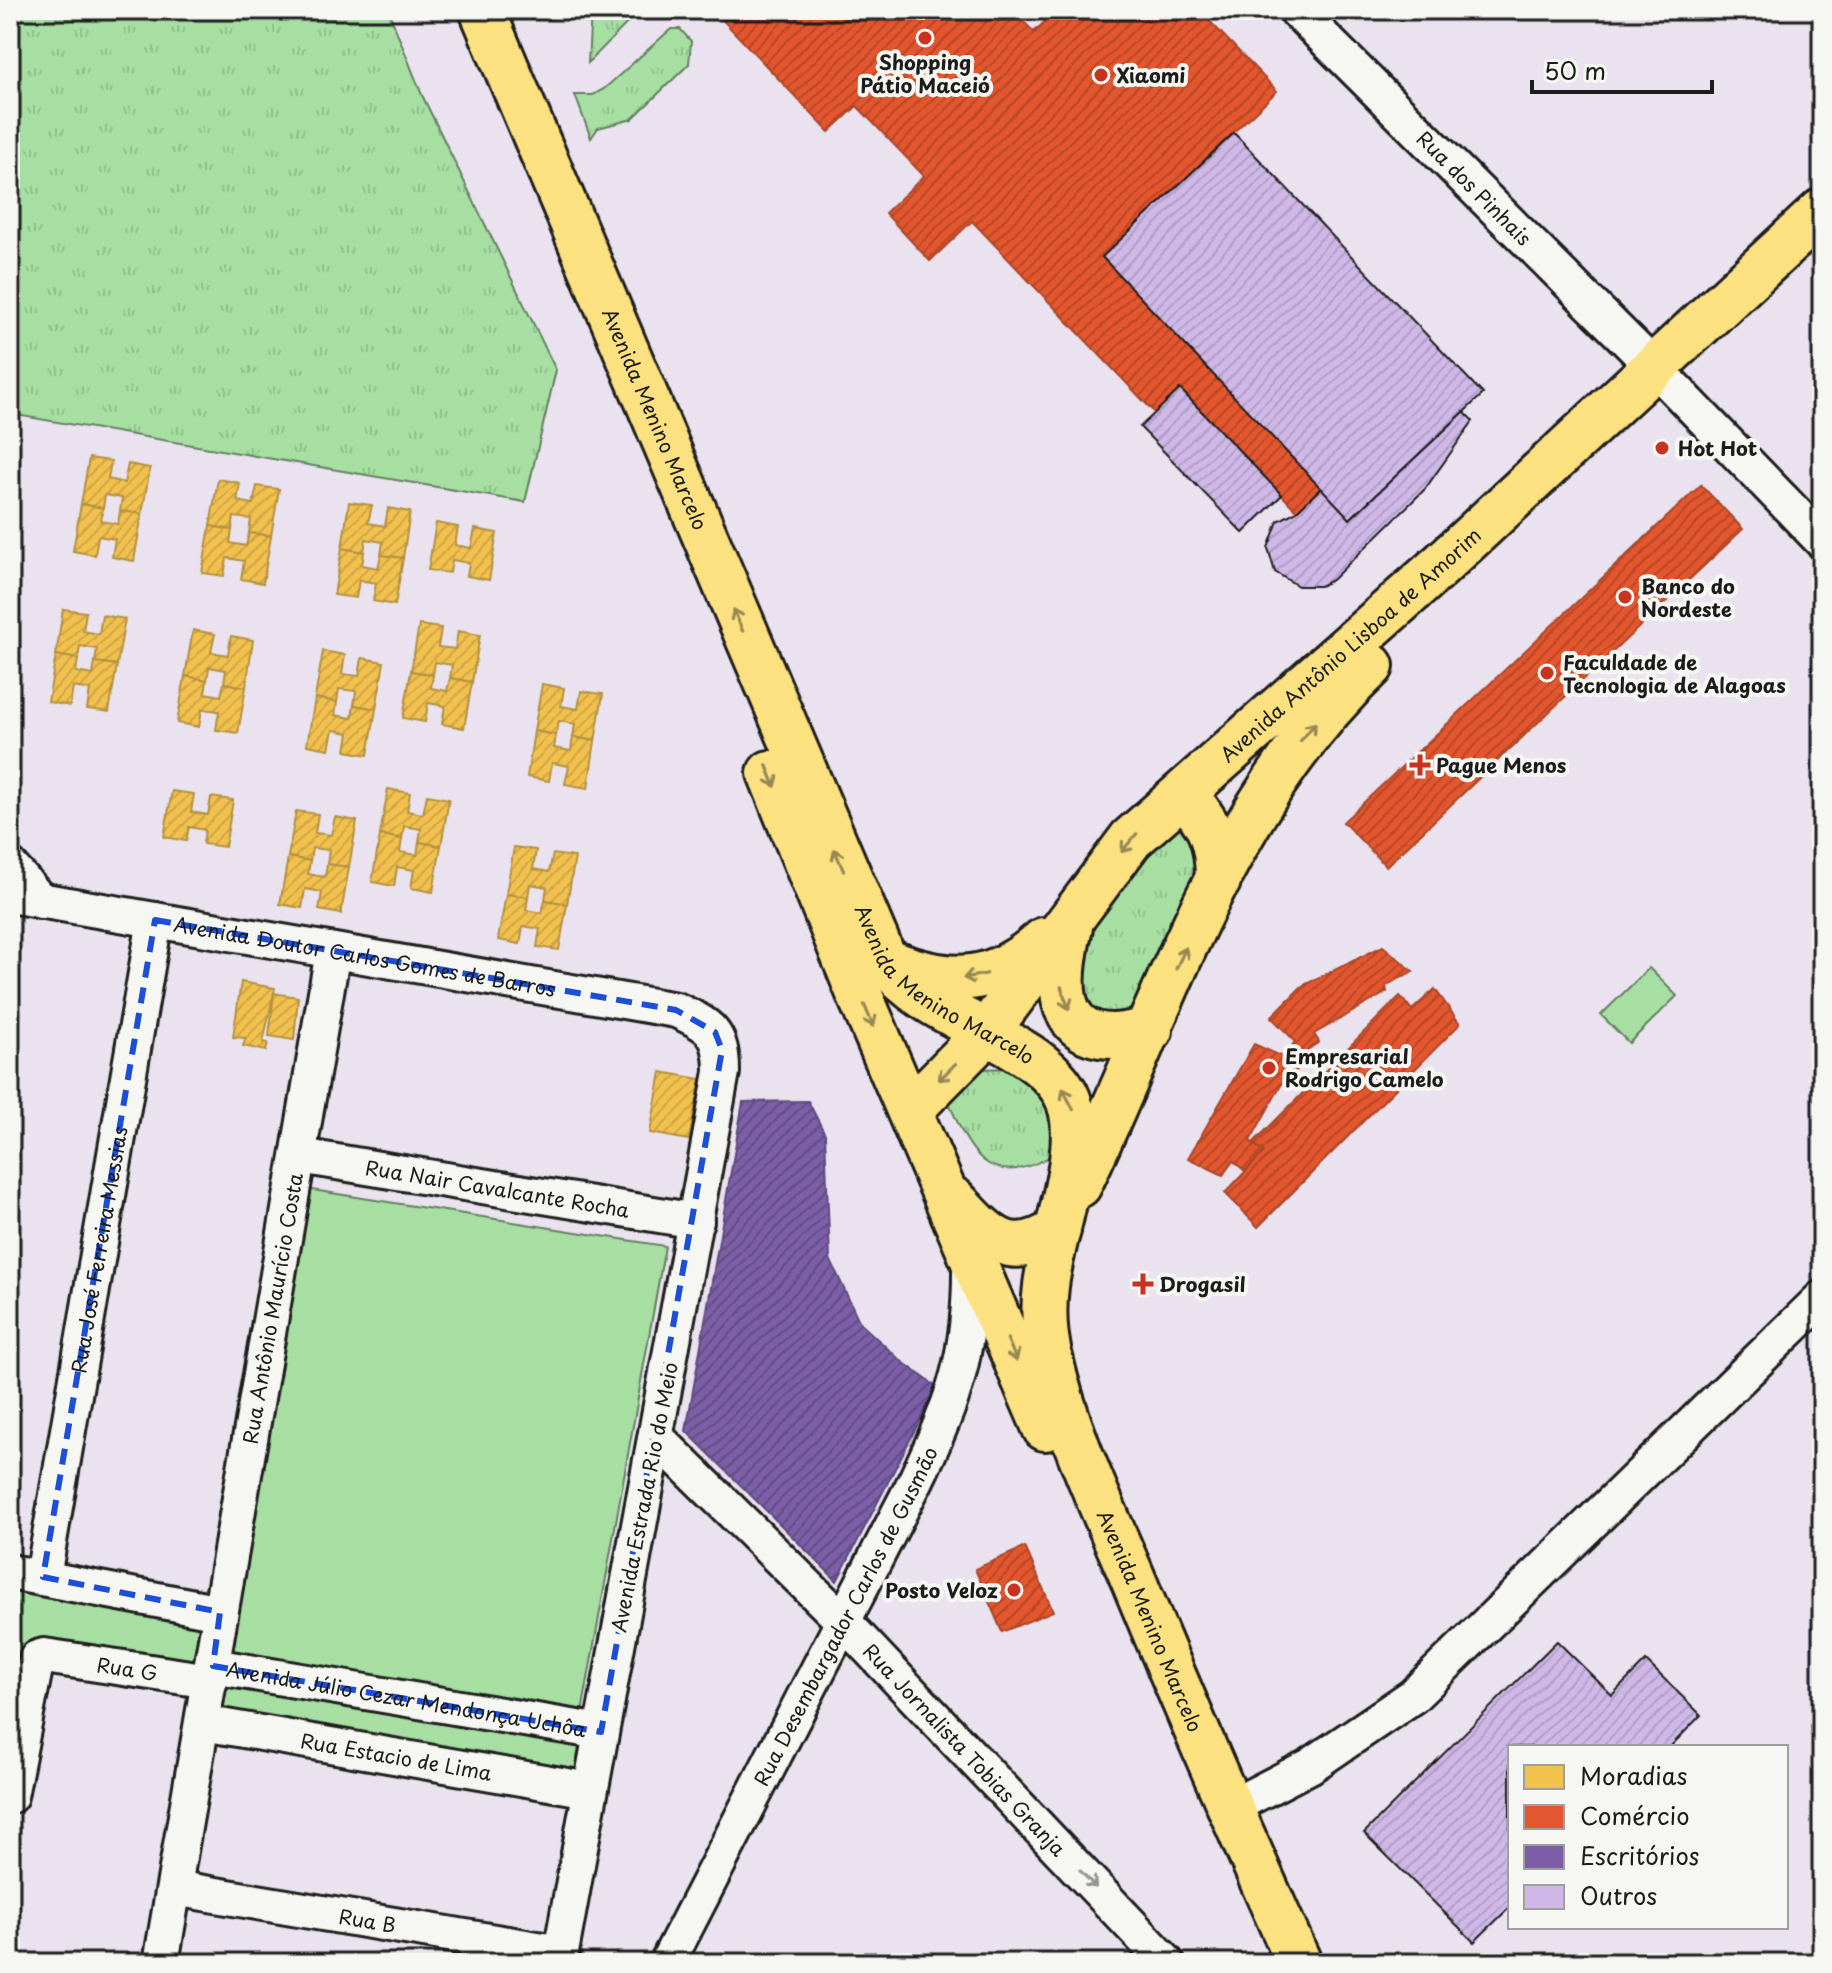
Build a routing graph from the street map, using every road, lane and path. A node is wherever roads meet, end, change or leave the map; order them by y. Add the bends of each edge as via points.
1 (453, 10) edge
2 (482, 10) edge
3 (1296, 10) edge
4 (1822, 211) edge
5 (1822, 242) edge
6 (1662, 375) junction
7 (1822, 541) edge
8 (1184, 793) junction
9 (10, 866) edge
10 (1218, 881) junction
11 (26, 898) edge
12 (1078, 913) junction
13 (155, 920) junction
14 (333, 951) junction
15 (885, 961) junction
16 (1150, 1030) junction
17 (715, 1032) joint
18 (985, 1034) junction
19 (911, 1109) junction
20 (300, 1156) junction
21 (946, 1192) junction
22 (696, 1221) junction
23 (1058, 1230) junction
24 (970, 1253) junction
25 (1822, 1298) edge
26 (657, 1438) junction
27 (10, 1572) edge
28 (43, 1577) junction
29 (220, 1612) junction
30 (841, 1619) junction
31 (211, 1674) junction
32 (203, 1723) junction
33 (601, 1732) junction
34 (14, 1752) edge
35 (590, 1790) junction
36 (10, 1796) edge
37 (1229, 1808) junction
38 (174, 1888) junction
39 (1149, 1957) edge
40 (560, 1958) edge
41 (161, 1963) edge
42 (667, 1963) edge
43 (1276, 1963) edge
44 (1299, 1963) edge

1 -> 19 main road, Avenida Menino Marcelo
15 -> 2 main road, Avenida Menino Marcelo
3 - 6 street, Rua dos Pinhais
4 - 6 main road, Avenida Antônio Lisboa de Amorim
5 - 6 main road, Avenida Antônio Lisboa de Amorim
6 - 7 street, Rua dos Pinhais
6 - 8 main road, Avenida Antônio Lisboa de Amorim
10 -> 6 main road, Avenida Antônio Lisboa de Amorim via 1298,743 1336,699
8 - 10 main road via 1209,824 1218,850
8 -> 12 main road, Avenida Antônio Lisboa de Amorim via 1131,839
9 - 11 street
16 -> 10 main road, Avenida Antônio Lisboa de Amorim
11 - 13 street, Avenida Doutor Carlos Gomes de Barros
12 -> 15 main road via 1012,963 982,976 931,978
12 -> 16 main road via 1060,970 1064,1003 1076,1021 1096,1033
12 - 18 main road, Avenida Antônio Lisboa de Amorim
13 - 14 street, Avenida Doutor Carlos Gomes de Barros
13 - 28 street, Rua José Ferreira Messias
14 - 17 street, Avenida Doutor Carlos Gomes de Barros via 676,1010
14 - 20 street, Rua Antônio Maurício Costa
15 - 18 main road, Avenida Menino Marcelo via 915,994
16 - 23 main road, Avenida Antônio Lisboa de Amorim
17 - 22 street, Avenida Estrada Rio do Meio via 722,1072
18 -> 19 main road, Avenida Antônio Lisboa de Amorim
23 -> 18 main road, Avenida Menino Marcelo via 1074,1112 1063,1089 1043,1068
19 - 21 main road, Avenida Menino Marcelo
20 - 22 street, Rua Nair Cavalcante Rocha
20 - 29 street, Rua Antônio Maurício Costa
21 - 23 main road via 987,1233 1010,1245 1040,1242
21 - 24 main road, Avenida Menino Marcelo
22 - 26 street, Avenida Estrada Rio do Meio
23 - 37 main road, Avenida Menino Marcelo via 1046,1285 1044,1330 1050,1361 1069,1423
24 - 30 street, Rua Desembargador Carlos de Gusmão via 971,1312 953,1402
24 -> 43 main road, Avenida Menino Marcelo
25 - 37 street via 1413,1696 1310,1766
26 - 30 street, Rua Jornalista Tobias Granja
26 - 33 street, Avenida Estrada Rio do Meio
27 - 28 street
28 - 29 street
29 - 31 street, Rua Antônio Maurício Costa
30 -> 39 street, Rua Jornalista Tobias Granja
30 - 42 street, Rua Desembargador Carlos de Gusmão
31 - 32 street, Rua Antônio Maurício Costa
31 - 33 street, Avenida Júlio Cezar Mendonça Uchôa
31 - 34 street, Rua G via 44,1656 34,1665
32 - 35 street, Rua Estacio de Lima
32 - 38 street, Rua Antônio Maurício Costa
33 - 35 street, Avenida Estrada Rio do Meio
34 - 36 street
35 - 40 street, Avenida Estrada Rio do Meio
37 - 44 main road, Avenida Menino Marcelo
38 - 40 street, Rua B
38 - 41 street, Rua Antônio Maurício Costa

